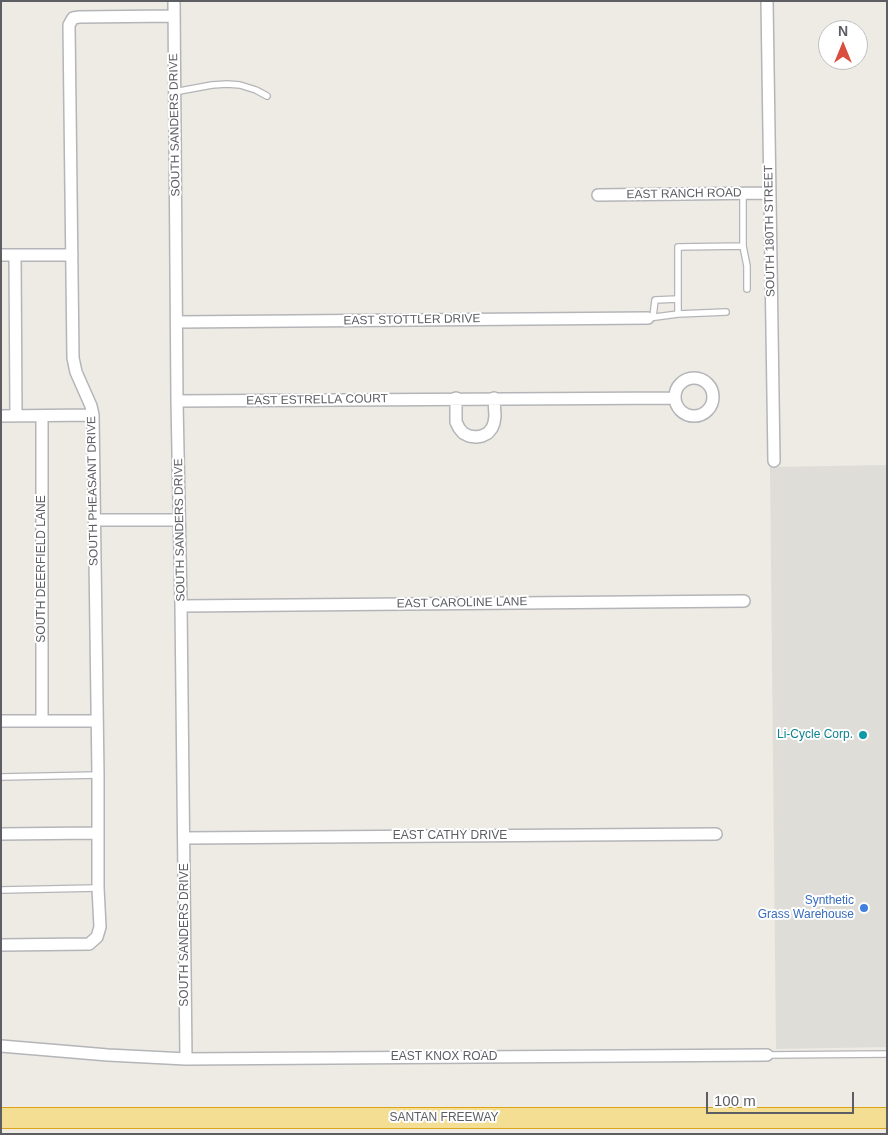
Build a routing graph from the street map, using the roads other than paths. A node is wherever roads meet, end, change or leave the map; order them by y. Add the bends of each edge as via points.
1 (174, 1) edge
2 (768, 1) edge
3 (174, 16) junction
4 (174, 92) junction
5 (267, 96) dead end
6 (769, 193) junction
7 (743, 194) junction
8 (598, 195) dead end
9 (743, 246) junction
10 (1, 255) edge
11 (15, 255) junction
12 (72, 255) junction
13 (747, 289) dead end
14 (678, 299) junction
15 (726, 312) dead end
16 (678, 314) junction
17 (650, 318) junction
18 (177, 322) junction
19 (456, 398) junction
20 (494, 398) junction
21 (674, 398) dead end
22 (177, 401) junction
23 (93, 415) junction
24 (1, 416) edge
25 (16, 416) junction
26 (42, 416) junction
27 (774, 461) dead end
28 (94, 520) junction
29 (179, 520) junction
30 (744, 600) dead end
31 (181, 606) junction
32 (1, 721) edge
33 (42, 721) junction
34 (97, 721) junction
35 (98, 775) junction
36 (1, 777) edge
37 (97, 833) junction
38 (1, 834) edge
39 (716, 834) dead end
40 (184, 838) junction
41 (98, 888) junction
42 (1, 890) edge
43 (1, 945) edge
44 (1, 1046) edge
45 (887, 1054) edge
46 (767, 1055) joint
47 (186, 1059) junction
48 (1, 1118) edge
49 (887, 1118) edge

1 - 3 street, SOUTH SANDERS DRIVE
2 - 6 street, SOUTH 180TH STREET
3 - 4 street, SOUTH SANDERS DRIVE
3 - 12 street, SOUTH PHEASANT DRIVE via 79,17 72,18 69,25
4 - 5 lane via 228,84 240,85
4 - 18 street, SOUTH SANDERS DRIVE
6 - 7 street, EAST RANCH ROAD
6 - 27 street, SOUTH 180TH STREET
7 - 8 street, EAST RANCH ROAD
7 - 9 lane
9 - 13 lane
9 - 14 lane via 678,247
10 - 11 street
11 - 12 street
11 - 25 street
12 - 23 street, SOUTH PHEASANT DRIVE via 73,358
14 - 16 lane
14 - 17 lane via 654,300
15 - 16 lane
16 - 17 lane
17 - 18 street, EAST STOTTLER DRIVE
18 - 22 street, SOUTH SANDERS DRIVE
19 - 20 street, EAST ESTRELLA COURT
19 - 20 street via 459,428 463,433 476,437 492,428
19 - 22 street, EAST ESTRELLA COURT
20 - 21 street, EAST ESTRELLA COURT
22 - 29 street, SOUTH SANDERS DRIVE
23 - 26 street
23 - 28 street, SOUTH PHEASANT DRIVE
24 - 25 street
25 - 26 street
26 - 33 street, SOUTH DEERFIELD LANE
28 - 29 street
28 - 34 street, SOUTH PHEASANT DRIVE
29 - 31 street, SOUTH SANDERS DRIVE
30 - 31 street, EAST CAROLINE LANE
31 - 40 street, SOUTH SANDERS DRIVE
32 - 33 street
33 - 34 street
34 - 35 street, SOUTH PHEASANT DRIVE
35 - 36 lane
35 - 37 street, SOUTH PHEASANT DRIVE
37 - 38 street
37 - 41 street, SOUTH PHEASANT DRIVE
39 - 40 street, EAST CATHY DRIVE
40 - 47 street, SOUTH SANDERS DRIVE
41 - 42 lane
41 - 43 street, SOUTH PHEASANT DRIVE via 100,927 97,937 89,944
44 - 47 street, EAST KNOX ROAD
45 - 46 lane, EAST KNOX ROAD
46 - 47 street, EAST KNOX ROAD
48 - 49 highway, SANTAN FREEWAY

